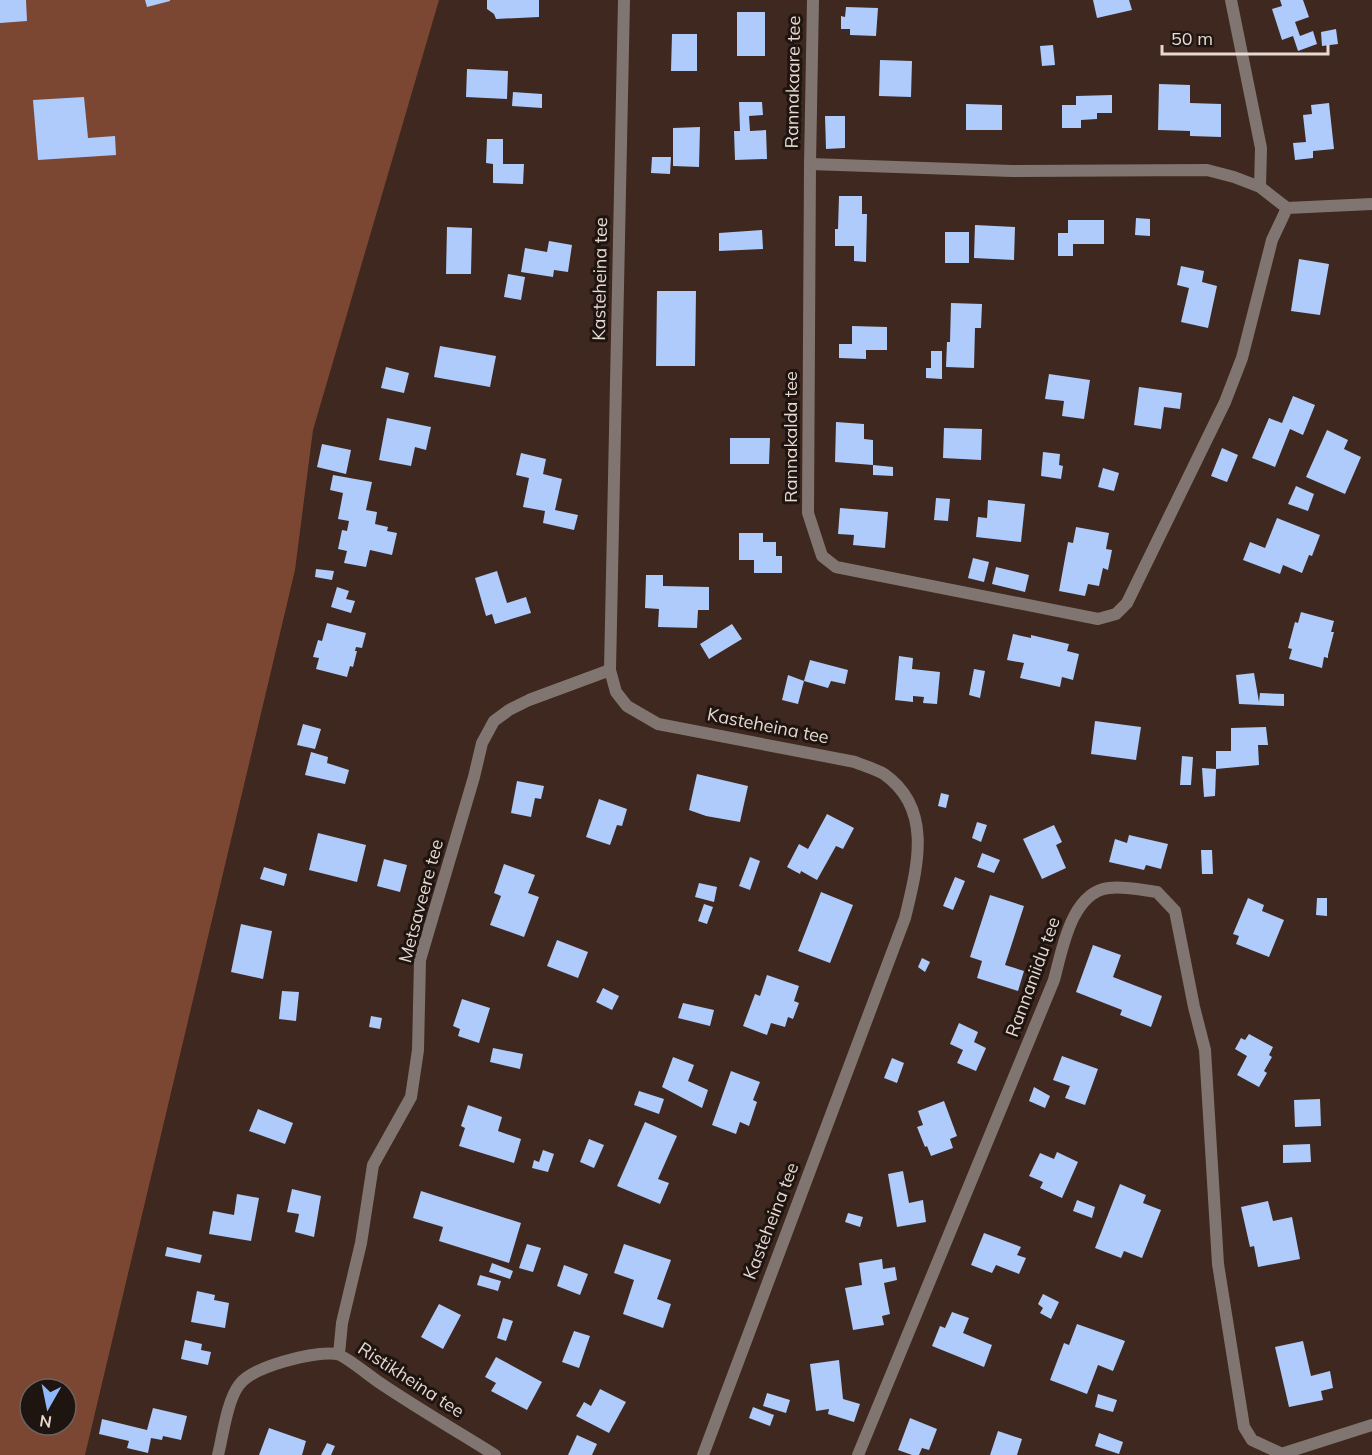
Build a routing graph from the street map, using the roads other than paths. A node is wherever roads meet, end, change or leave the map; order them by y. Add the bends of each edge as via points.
1 (624, 0) edge
2 (813, 0) edge
3 (1231, 0) edge
4 (810, 165) junction
5 (1260, 187) junction
6 (1372, 204) edge
7 (1287, 208) junction
8 (610, 670) junction
9 (339, 1354) junction
10 (1372, 1425) edge
11 (1279, 1454) edge
12 (218, 1455) edge
13 (495, 1455) edge
14 (703, 1455) edge
15 (858, 1455) edge

1 - 8 street, Kasteheina tee
2 - 4 street, Rannakaare tee
3 - 5 street via 1261,148
4 - 5 street via 1012,171 1207,170
4 - 7 street, Rannakalda tee via 808,513 822,556 836,567 1098,619 1116,614 1127,603 1225,402 1242,358 1272,240
5 - 7 street
6 - 7 street
8 - 9 street, Metsaveere tee via 509,710 494,721 482,743 420,960 418,1050 411,1097 373,1165
8 - 14 street, Kasteheina tee via 616,692 627,706 658,724 855,762 883,774 904,792 916,816 918,866 905,918
9 - 12 street, Ristikheina tee via 284,1361 242,1381 232,1397
9 - 13 street, Ristikheina tee
10 - 11 street
11 - 15 street, Rannaniidu tee via 1252,1440 1244,1426 1218,1264 1205,1050 1175,911 1156,892 1107,888 1091,894 1069,926 1054,980

